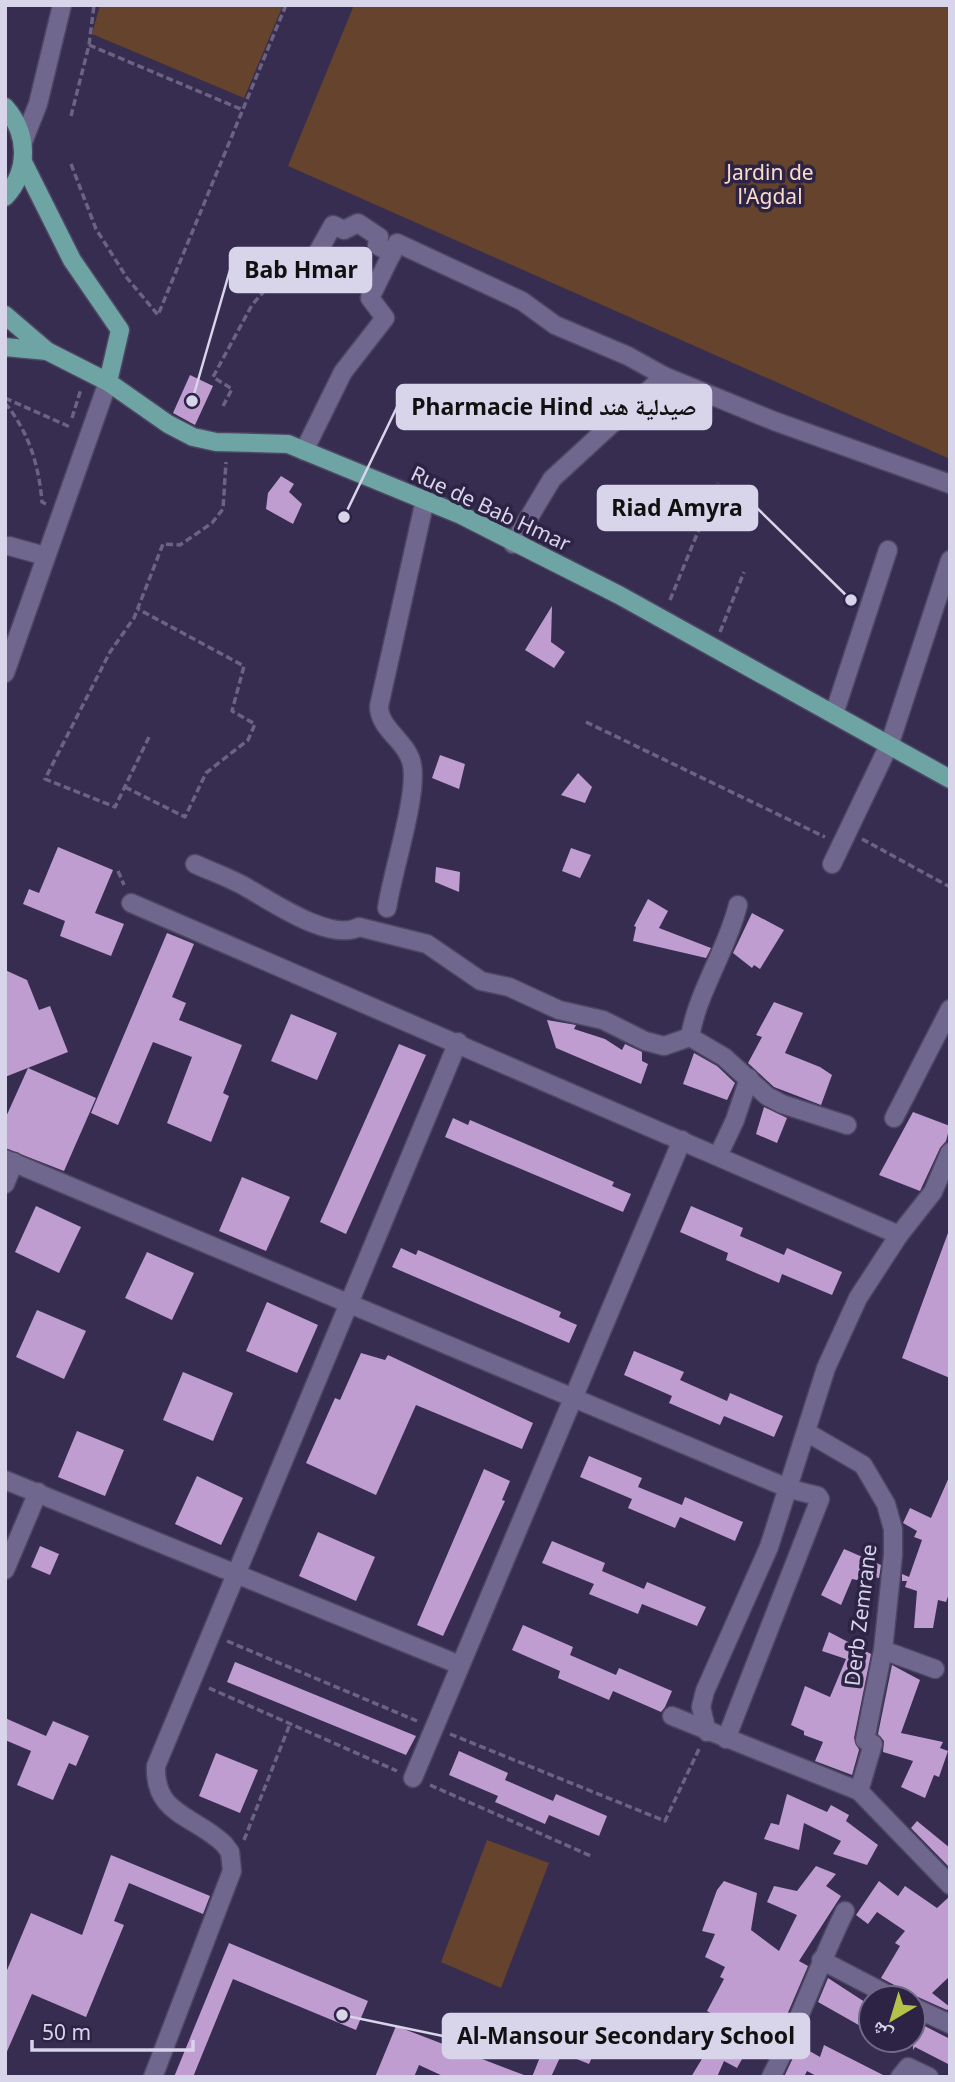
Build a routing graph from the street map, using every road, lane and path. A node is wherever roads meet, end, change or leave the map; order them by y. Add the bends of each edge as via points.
1 (62, 5) edge
2 (94, 5) edge
3 (286, 5) edge
4 (89, 44) junction
5 (5, 107) edge
6 (243, 110) junction
7 (71, 116) dead end
8 (23, 142) junction
9 (23, 162) junction
10 (71, 164) dead end
11 (5, 197) edge
12 (392, 254) junction
13 (282, 269) joint
14 (5, 315) edge
15 (5, 347) edge
16 (47, 351) junction
17 (664, 376) junction
18 (108, 382) junction
19 (5, 400) edge
20 (223, 406) dead end
21 (70, 427) dead end
22 (227, 442) junction
23 (304, 452) junction
24 (718, 483) dead end
25 (950, 484) edge
26 (425, 500) junction
27 (61, 510) junction
28 (513, 544) junction
29 (9, 546) dead end
30 (888, 550) dead end
31 (45, 556) junction
32 (950, 560) edge
33 (744, 572) dead end
34 (138, 609) junction
35 (662, 618) junction
36 (714, 646) junction
37 (5, 673) edge
38 (834, 715) junction
39 (586, 722) dead end
40 (149, 737) dead end
41 (890, 743) junction
42 (950, 779) edge
43 (125, 787) junction
44 (846, 839) junction
45 (832, 863) dead end
46 (195, 864) dead end
47 (950, 887) edge
48 (131, 903) dead end
49 (738, 905) dead end
50 (387, 908) dead end
51 (950, 1009) edge
52 (690, 1037) junction
53 (458, 1042) junction
54 (749, 1078) junction
55 (894, 1118) dead end
56 (847, 1125) dead end
57 (682, 1140) junction
58 (950, 1152) edge
59 (718, 1156) junction
60 (9, 1161) edge
61 (5, 1184) edge
62 (899, 1235) junction
63 (348, 1304) junction
64 (573, 1399) junction
65 (808, 1433) junction
66 (5, 1480) edge
67 (790, 1489) junction
68 (38, 1492) junction
69 (5, 1570) edge
70 (234, 1573) junction
71 (209, 1633) junction
72 (883, 1650) junction
73 (460, 1665) junction
74 (935, 1669) dead end
75 (190, 1680) junction
76 (672, 1716) dead end
77 (290, 1724) junction
78 (434, 1728) junction
79 (707, 1731) junction
80 (726, 1739) junction
81 (413, 1778) junction
82 (859, 1791) junction
83 (591, 1856) dead end
84 (232, 1871) junction
85 (950, 1885) edge
86 (845, 1911) dead end
87 (821, 1959) junction
88 (868, 1984) edge
89 (927, 2013) edge
90 (950, 2024) edge
91 (153, 2077) edge
92 (771, 2077) edge
93 (900, 2077) edge
94 (929, 2077) edge

1 - 8 street via 38,103
2 - 4 path
3 - 6 path
4 - 6 path
4 - 7 path
5 - 8 main road
6 - 10 path via 158,315 127,278 96,229
8 - 9 main road
9 - 11 main road
9 - 18 main road via 72,260 120,330
12 - 13 street via 377,245 379,237 358,223 344,230 333,225 304,276
12 - 17 street via 397,243 455,269 522,301 555,325
12 - 23 street via 370,298 385,318 343,372
13 - 20 path via 253,305 213,377 232,389
14 - 16 main road, Rue de Bab Hmar
15 - 16 main road
16 - 18 main road, Rue de Bab Hmar
17 - 25 street
17 - 28 street via 552,479
18 - 22 main road, Rue de Bab Hmar via 193,437
18 - 27 street
19 - 21 path
19 - 27 path via 26,433 39,473 42,502
22 - 23 main road, Rue de Bab Hmar via 288,444
22 - 34 path via 222,509 212,523 180,545 163,544
23 - 26 main road, Rue de Bab Hmar
24 - 35 path
26 - 28 main road, Rue de Bab Hmar
26 - 50 street via 379,706 384,723 409,753 413,776
27 - 31 street
28 - 35 main road, Rue de Bab Hmar
29 - 31 street
30 - 38 street
31 - 37 street
32 - 41 street
33 - 36 path
34 - 43 path via 110,652 45,779 115,807
34 - 43 path via 244,666 232,711 255,724 248,740 206,773 185,817
35 - 36 main road, Rue de Bab Hmar
36 - 38 main road, Rue de Bab Hmar
38 - 41 main road, Rue de Bab Hmar
39 - 44 path
40 - 43 path
41 - 42 main road, Rue de Bab Hmar
41 - 44 street
44 - 45 street
44 - 47 path
46 - 52 street via 297,916 336,930 359,927 427,944 481,981 509,987 559,1010 603,1020 645,1041 664,1046
48 - 53 street
49 - 52 street via 722,955 693,1018
51 - 55 street
52 - 54 street
53 - 57 street
53 - 63 street
54 - 56 street via 782,1104
54 - 59 street
57 - 59 street
57 - 64 street
58 - 62 street via 933,1192
59 - 62 street
60 - 61 street
60 - 63 street
62 - 65 street via 853,1310 826,1368
63 - 64 street
63 - 70 street
64 - 67 street
64 - 73 street
65 - 67 street
65 - 72 street, Derb Zemrane via 863,1465 886,1504 893,1555
66 - 68 street
67 - 79 street via 705,1691 701,1707
67 - 80 street via 820,1499
68 - 69 street
68 - 70 street
70 - 71 street
70 - 73 street
71 - 75 street
71 - 78 path
72 - 74 street
72 - 82 street, Derb Zemrane via 865,1740 873,1744
73 - 78 street
75 - 77 path
75 - 84 street via 156,1766 155,1786 161,1798 224,1844
76 - 79 street
77 - 81 path
77 - 84 path
78 - 79 path via 665,1821
78 - 81 street
79 - 80 street
80 - 82 street
81 - 83 path
82 - 85 street
84 - 91 street
86 - 87 street
87 - 88 street
87 - 92 street via 796,2030
89 - 90 street
93 - 94 street via 908,2067

